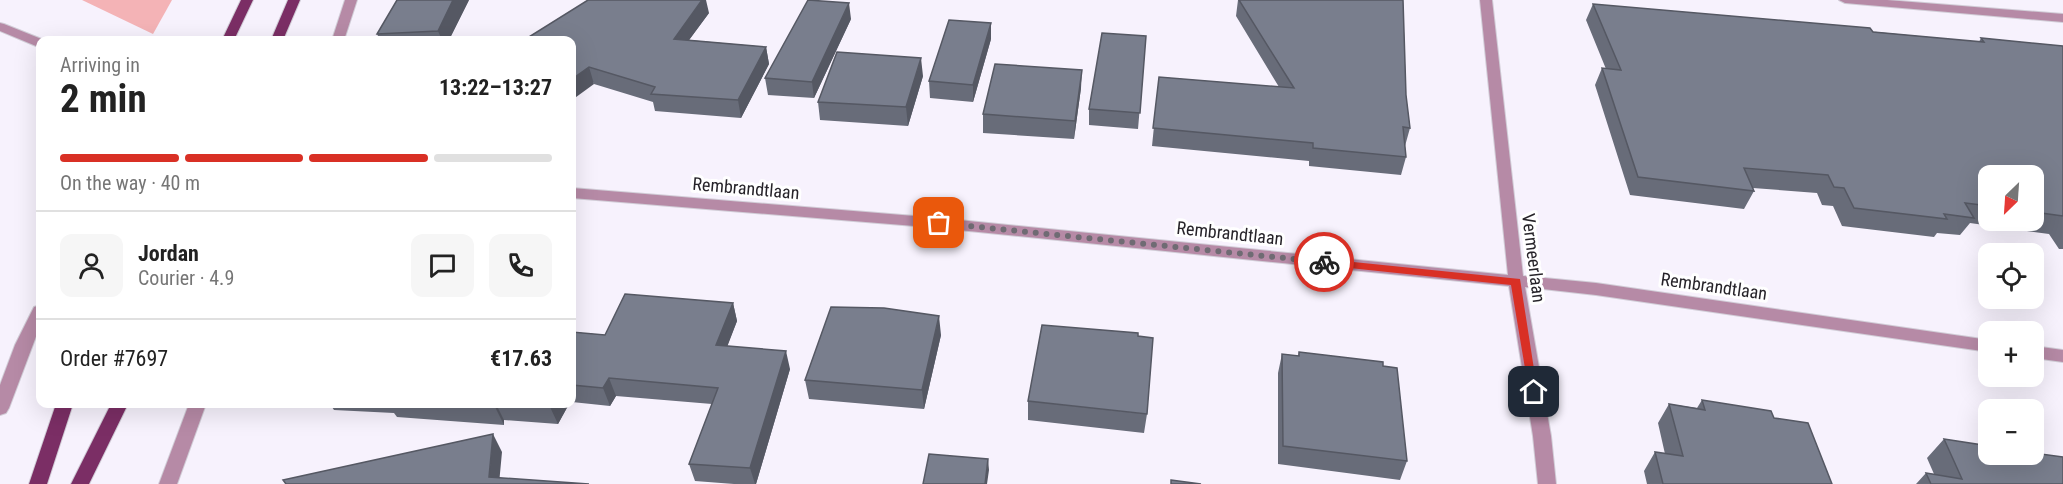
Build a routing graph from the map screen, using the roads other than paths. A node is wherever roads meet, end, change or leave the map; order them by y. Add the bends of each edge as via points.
1 (247, 0) edge
2 (294, 0) edge
3 (351, 0) edge
4 (1486, 0) edge
5 (1845, 0) edge
6 (2063, 18) edge
7 (0, 27) edge
8 (230, 36) edge
9 (279, 36) edge
10 (339, 36) edge
11 (36, 41) edge
12 (576, 193) edge
13 (1516, 281) junction
14 (36, 319) edge
15 (1978, 344) edge
16 (2044, 353) edge
17 (2063, 356) edge
18 (0, 408) edge
19 (63, 408) edge
20 (117, 408) edge
21 (196, 408) edge
22 (38, 484) edge
23 (80, 484) edge
24 (168, 484) edge
25 (1547, 484) edge

1 - 8 main road
2 - 9 main road
3 - 10 street
4 - 13 street, Vermeerlaan
5 - 6 street
7 - 11 street
12 - 13 street, Rembrandtlaan via 939,223
13 - 15 street, Rembrandtlaan
13 - 25 street, Vermeerlaan
14 - 18 street
16 - 17 street
19 - 22 main road
20 - 23 main road
21 - 24 street

